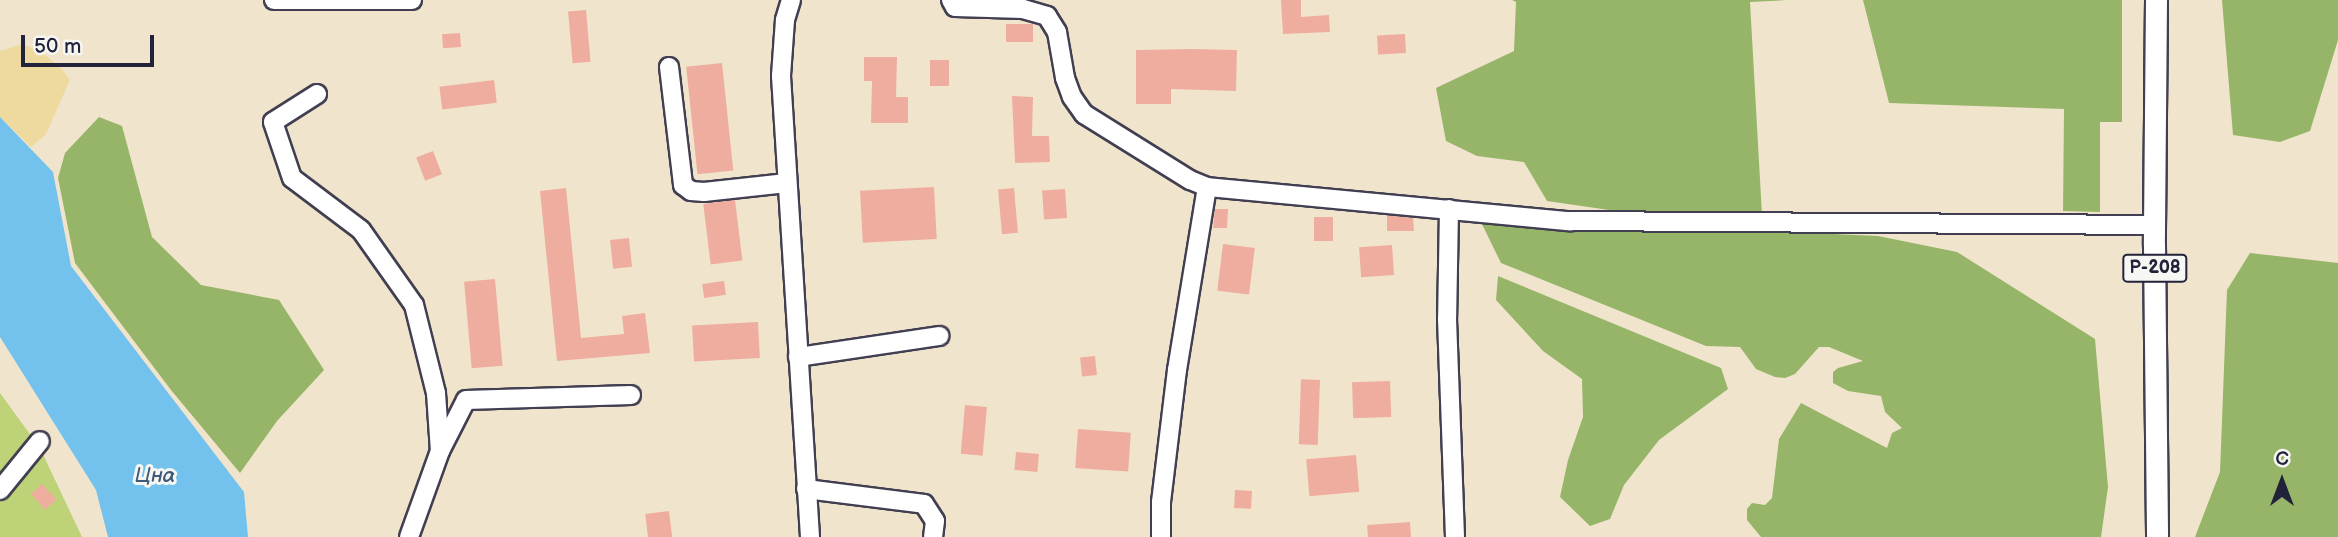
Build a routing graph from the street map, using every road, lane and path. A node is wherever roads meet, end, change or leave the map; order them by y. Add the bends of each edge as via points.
1 (274, 0) edge
2 (412, 0) edge
3 (791, 0) edge
4 (951, 0) edge
5 (2157, 0) edge
6 (668, 66) dead end
7 (317, 94) dead end
8 (787, 183) junction
9 (1206, 187) junction
10 (1448, 209) junction
11 (2154, 225) junction
12 (939, 336) dead end
13 (798, 357) junction
14 (631, 396) dead end
15 (40, 441) dead end
16 (440, 451) junction
17 (806, 489) junction
18 (0, 490) edge
19 (409, 537) edge
20 (810, 537) edge
21 (933, 537) edge
22 (1161, 537) edge
23 (1455, 537) edge
24 (2157, 537) edge

1 - 2 street
3 - 8 street via 781,76
4 - 9 street via 955,7 1023,9 1047,16 1057,32 1065,78 1084,114
5 - 11 main road, Р-208
6 - 8 street via 683,185 704,192
7 - 16 street via 273,122 292,178 361,230 414,305 436,393
8 - 13 street
9 - 10 street
9 - 22 street via 1177,370
10 - 11 street via 1570,221
10 - 23 street
11 - 24 main road, Р-208
12 - 13 street
13 - 17 street
14 - 16 street via 466,400
15 - 18 street
16 - 19 street
17 - 20 street
17 - 21 street via 924,504 934,521

